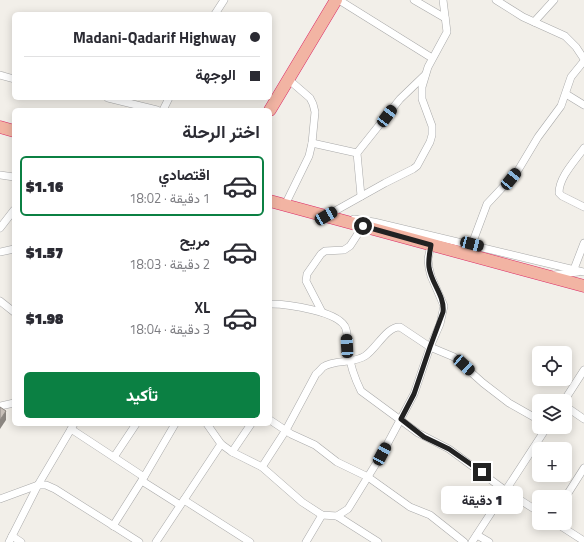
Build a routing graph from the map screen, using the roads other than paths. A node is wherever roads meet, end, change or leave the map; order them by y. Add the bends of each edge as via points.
1 (224, 0) edge
2 (336, 0) edge
3 (339, 0) edge
4 (414, 0) edge
5 (443, 0) edge
6 (496, 0) edge
7 (554, 0) edge
8 (216, 12) edge
9 (446, 18) junction
10 (534, 22) junction
11 (432, 58) junction
12 (584, 60) edge
13 (0, 75) edge
14 (425, 75) junction
15 (12, 78) edge
16 (288, 79) junction
17 (566, 94) junction
18 (116, 100) edge
19 (584, 105) edge
20 (149, 108) edge
21 (271, 108) edge
22 (0, 128) edge
23 (12, 131) edge
24 (312, 143) junction
25 (584, 148) edge
26 (357, 153) junction
27 (0, 176) edge
28 (12, 177) edge
29 (361, 196) junction
30 (272, 202) edge
31 (285, 205) junction
32 (584, 207) edge
33 (12, 213) edge
34 (331, 218) junction
35 (363, 226) junction
36 (0, 228) edge
37 (584, 243) edge
38 (472, 244) junction
39 (431, 245) junction
40 (12, 249) edge
41 (0, 252) edge
42 (574, 269) junction
43 (584, 272) edge
44 (548, 276) junction
45 (584, 286) edge
46 (0, 301) edge
47 (272, 304) edge
48 (12, 310) edge
49 (322, 312) junction
50 (430, 347) junction
51 (350, 361) junction
52 (584, 370) edge
53 (569, 394) edge
54 (12, 403) edge
55 (0, 406) edge
56 (572, 411) edge
57 (532, 416) edge
58 (401, 419) junction
59 (584, 419) edge
60 (272, 421) edge
61 (72, 426) edge
62 (135, 426) edge
63 (174, 426) edge
64 (208, 426) edge
65 (250, 426) edge
66 (286, 430) junction
67 (543, 434) edge
68 (221, 444) junction
69 (232, 452) junction
70 (114, 457) junction
71 (262, 467) junction
72 (584, 468) edge
73 (368, 477) junction
74 (143, 479) junction
75 (38, 485) junction
76 (570, 490) edge
77 (506, 491) junction
78 (0, 499) edge
79 (182, 502) junction
80 (532, 505) edge
81 (322, 515) junction
82 (337, 516) junction
83 (113, 526) junction
84 (567, 530) edge
85 (477, 535) junction
86 (10, 539) edge
87 (584, 541) edge
88 (21, 542) edge
89 (138, 542) edge
90 (156, 542) edge
91 (250, 542) edge
92 (306, 542) edge
93 (378, 542) edge
94 (464, 542) edge
95 (472, 542) edge
96 (489, 542) edge

1 - 8 street
2 - 16 highway
3 - 11 street
4 - 9 street
5 - 9 street
6 - 10 street
7 - 10 street
9 - 11 street via 445,38
10 - 12 street via 565,36
11 - 14 street
12 - 17 street via 568,82
13 - 15 street
14 - 26 street via 400,99
14 - 29 street via 422,98 432,126 430,142 417,166
16 - 21 highway
16 - 24 street via 310,98 313,104
17 - 19 street
17 - 38 street via 561,106 517,172 487,204
18 - 20 street
22 - 23 highway
24 - 26 street
24 - 31 street via 309,156
25 - 32 street via 566,174 559,193
26 - 29 street
27 - 28 street
29 - 34 street
30 - 31 highway
31 - 34 highway
33 - 36 street
34 - 35 highway
34 - 38 street via 374,222
35 - 39 highway
35 - 49 street via 350,246 344,250 325,251 307,274 306,281
37 - 42 street
38 - 42 street
39 - 44 highway
39 - 50 street via 429,268 444,306 440,324
40 - 41 street
42 - 43 street
43 - 44 street
44 - 45 highway
46 - 48 street
47 - 49 street
49 - 51 street via 344,325
50 - 51 street via 395,326 367,355
50 - 57 street via 454,357 509,403
50 - 58 street via 414,394
51 - 58 street via 361,391
51 - 66 street via 324,367 316,374
52 - 53 street
54 - 55 street
56 - 59 street
58 - 73 street
58 - 77 street via 424,437 458,454
60 - 66 street
61 - 70 street
61 - 75 street
62 - 70 street
63 - 74 street
64 - 68 street
65 - 69 street
66 - 71 street
66 - 73 street via 315,445 337,462
67 - 77 street
68 - 69 street
68 - 79 street
69 - 71 street
70 - 74 street
71 - 81 street via 302,502
72 - 76 street
73 - 82 street via 348,509
73 - 94 street via 410,507 430,515
74 - 79 street
74 - 83 street
75 - 78 street
75 - 83 street via 55,489
75 - 86 street
77 - 80 street
77 - 85 street
79 - 90 street
79 - 91 street
81 - 82 street
81 - 92 street
82 - 93 street
83 - 89 street
84 - 87 street
85 - 95 street
85 - 96 street
86 - 88 street

